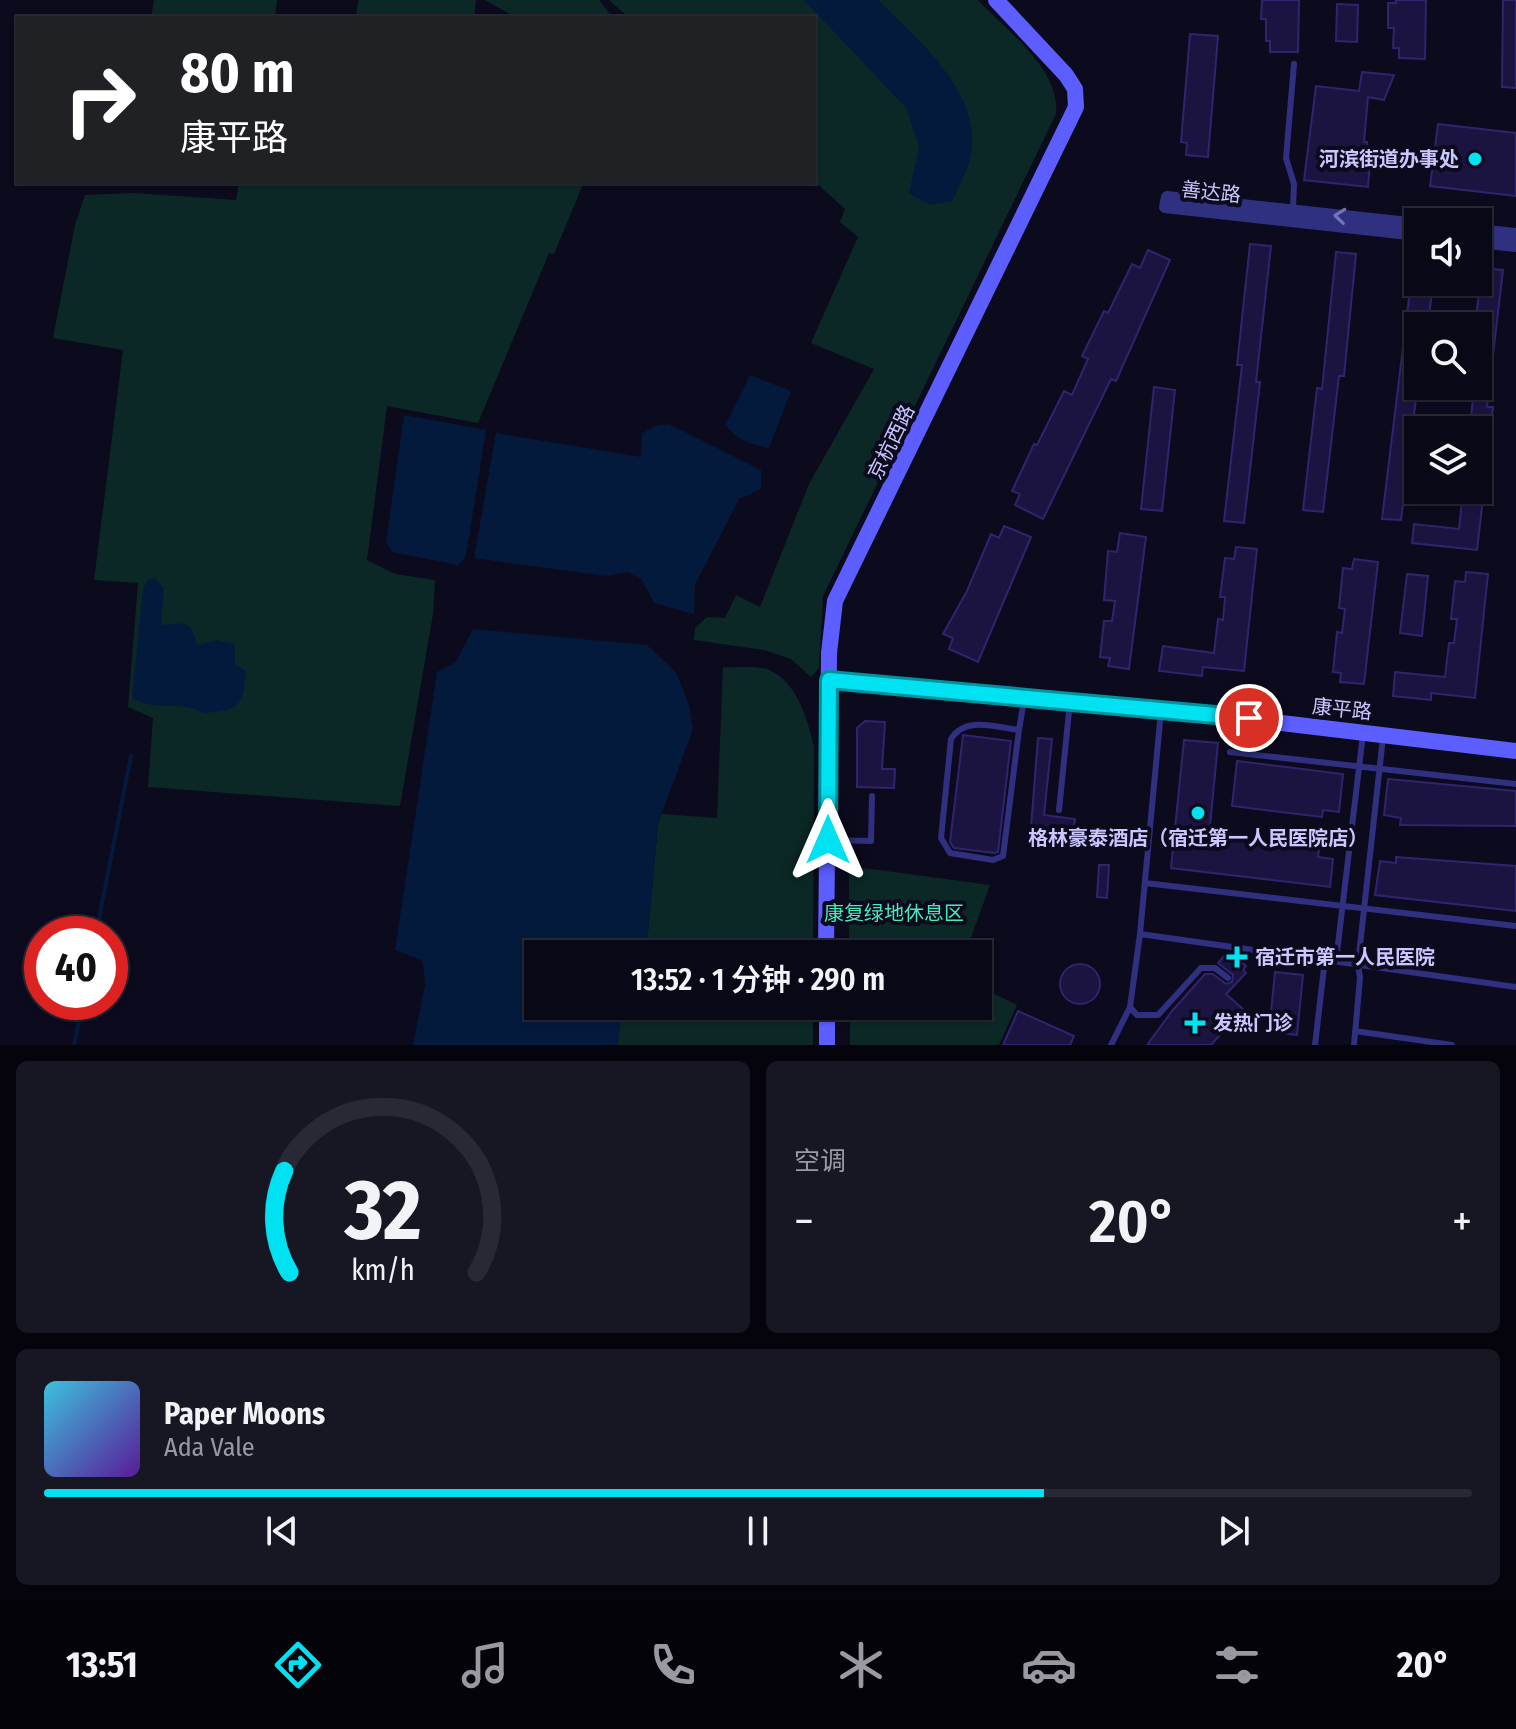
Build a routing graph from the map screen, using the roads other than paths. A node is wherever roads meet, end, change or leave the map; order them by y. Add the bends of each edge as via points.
1 (996, 0) edge
2 (1294, 64) dead end
3 (1292, 216) junction
4 (1404, 223) edge
5 (1492, 231) edge
6 (1404, 233) edge
7 (1516, 234) edge
8 (1492, 243) edge
9 (1516, 246) edge
10 (829, 680) junction
11 (1024, 696) junction
12 (1070, 701) junction
13 (1162, 709) junction
14 (1019, 730) junction
15 (1363, 731) junction
16 (1383, 734) junction
17 (1516, 751) edge
18 (1230, 752) dead end
19 (1359, 767) junction
20 (1380, 769) junction
21 (1516, 784) edge
22 (872, 796) dead end
23 (1059, 810) dead end
24 (828, 840) junction
25 (1145, 883) junction
26 (1343, 906) junction
27 (1364, 908) junction
28 (1516, 926) edge
29 (1140, 934) junction
30 (826, 940) edge
31 (1325, 959) junction
32 (1336, 961) junction
33 (1358, 964) junction
34 (1228, 978) dead end
35 (1516, 987) edge
36 (1130, 1007) junction
37 (827, 1020) edge
38 (1355, 1031) junction
39 (827, 1045) edge
40 (1111, 1045) edge
41 (1315, 1045) edge
42 (1354, 1045) edge
43 (1452, 1045) edge

1 - 10 street, 京杭西路 via 1066,75 1075,89 1076,107 835,601
2 - 3 lane via 1286,158 1294,184
3 - 3 street, 善达路 via 1167,197 1165,207
4 -> 3 street, 善达路
3 - 6 street, 善达路
5 - 7 street
8 - 9 street
10 - 11 street, 康平路
10 - 24 street, 京杭西路
11 - 12 street, 康平路
11 - 14 lane
12 - 13 street, 康平路
12 - 23 lane
13 - 15 street, 康平路
13 - 25 lane
14 - 14 lane via 967,724 951,739 941,838 950,853 993,860 1003,856
15 - 16 street, 康平路
15 - 19 lane
16 - 17 street, 康平路
16 - 20 lane
18 - 19 lane
19 - 20 lane
19 - 26 lane
20 - 21 lane
20 - 27 lane
22 - 24 lane via 871,841
24 - 30 street, 京杭西路
25 - 26 lane
25 - 29 lane
26 - 27 lane
26 - 32 lane
27 - 28 lane
27 - 33 lane
29 - 31 lane
29 - 36 lane
31 - 32 lane
31 - 41 lane
32 - 33 lane
33 - 35 lane
33 - 38 lane
34 - 36 lane via 1215,968 1201,968 1158,1015 1137,1015
36 - 40 lane
37 - 39 street
38 - 42 lane
38 - 43 lane

